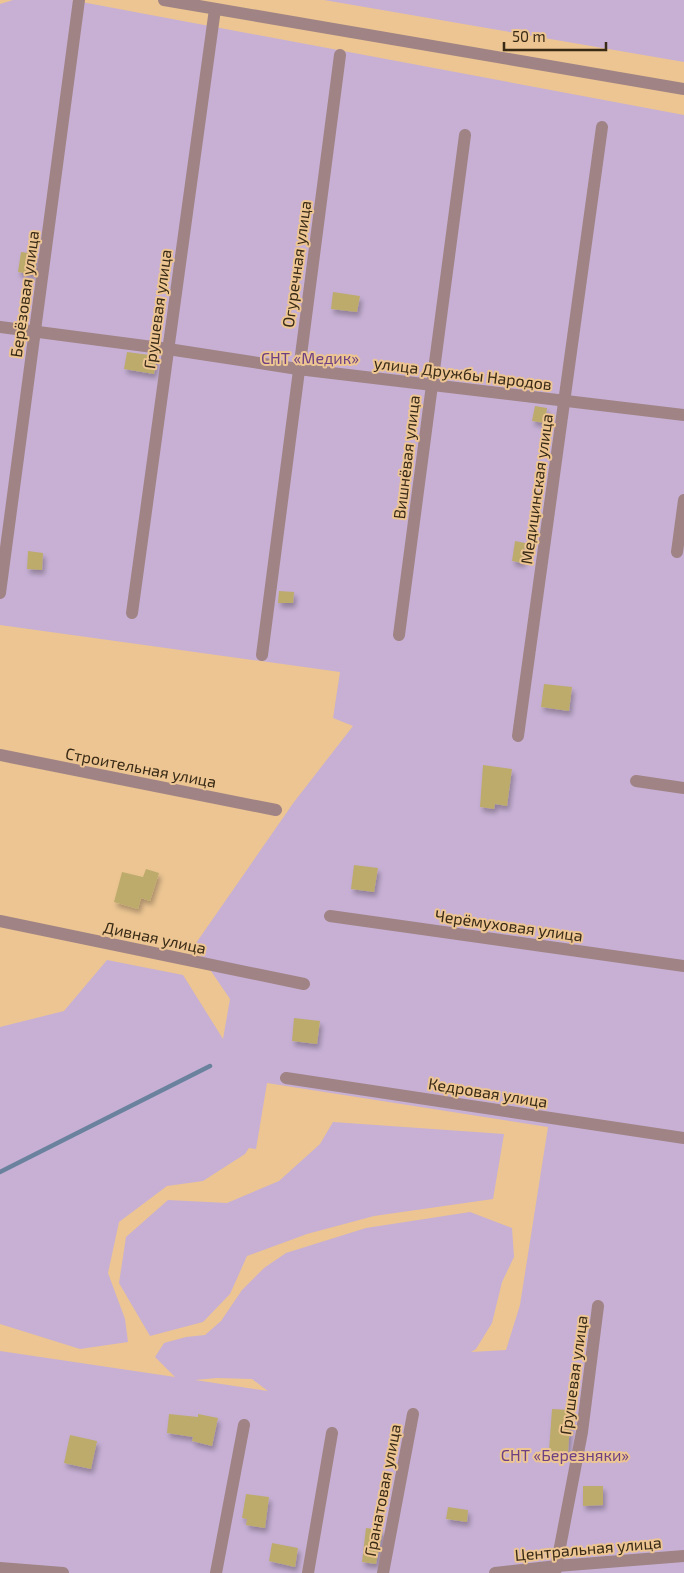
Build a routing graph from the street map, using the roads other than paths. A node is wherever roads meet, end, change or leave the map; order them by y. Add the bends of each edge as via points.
1 (79, 0) edge
2 (164, 0) edge
3 (215, 9) junction
4 (340, 55) dead end
5 (684, 89) edge
6 (602, 127) dead end
7 (465, 135) dead end
8 (0, 327) edge
9 (36, 332) junction
10 (168, 349) junction
11 (298, 369) junction
12 (431, 384) junction
13 (565, 402) junction
14 (684, 415) edge
15 (684, 500) edge
16 (677, 552) dead end
17 (0, 593) edge
18 (132, 613) dead end
19 (399, 635) dead end
20 (262, 655) dead end
21 (518, 736) dead end
22 (0, 755) edge
23 (636, 781) dead end
24 (684, 788) edge
25 (276, 810) dead end
26 (330, 916) dead end
27 (0, 921) edge
28 (684, 966) edge
29 (304, 984) dead end
30 (286, 1078) dead end
31 (684, 1138) edge
32 (598, 1306) dead end
33 (414, 1414) dead end
34 (244, 1425) dead end
35 (332, 1433) dead end
36 (684, 1556) edge
37 (0, 1568) edge
38 (556, 1569) edge
39 (63, 1573) edge
40 (216, 1573) edge
41 (308, 1573) edge
42 (383, 1573) edge
43 (495, 1573) edge

1 - 9 street, Берёзовая улица
2 - 3 street
3 - 5 street
3 - 10 street, Грушевая улица
4 - 11 street, Огуречная улица
6 - 13 street, Медицинская улица
7 - 12 street, Вишнёвая улица
8 - 9 street, улица Дружбы Народов
9 - 10 street, улица Дружбы Народов
9 - 17 street, Берёзовая улица
10 - 11 street, улица Дружбы Народов
10 - 18 street, Грушевая улица
11 - 12 street, улица Дружбы Народов
11 - 20 street, Огуречная улица
12 - 13 street, улица Дружбы Народов
12 - 19 street, Вишнёвая улица
13 - 14 street, улица Дружбы Народов
13 - 21 street, Медицинская улица
15 - 16 street
22 - 25 street, Строительная улица
23 - 24 street
26 - 28 street, Черёмуховая улица
27 - 29 street, Дивная улица
30 - 31 street, Кедровая улица
32 - 38 street, Грушевая улица via 582,1432
33 - 42 street, Гранатовая улица
34 - 40 street
35 - 41 street
36 - 38 street, Центральная улица
37 - 39 street
38 - 43 street, Центральная улица

